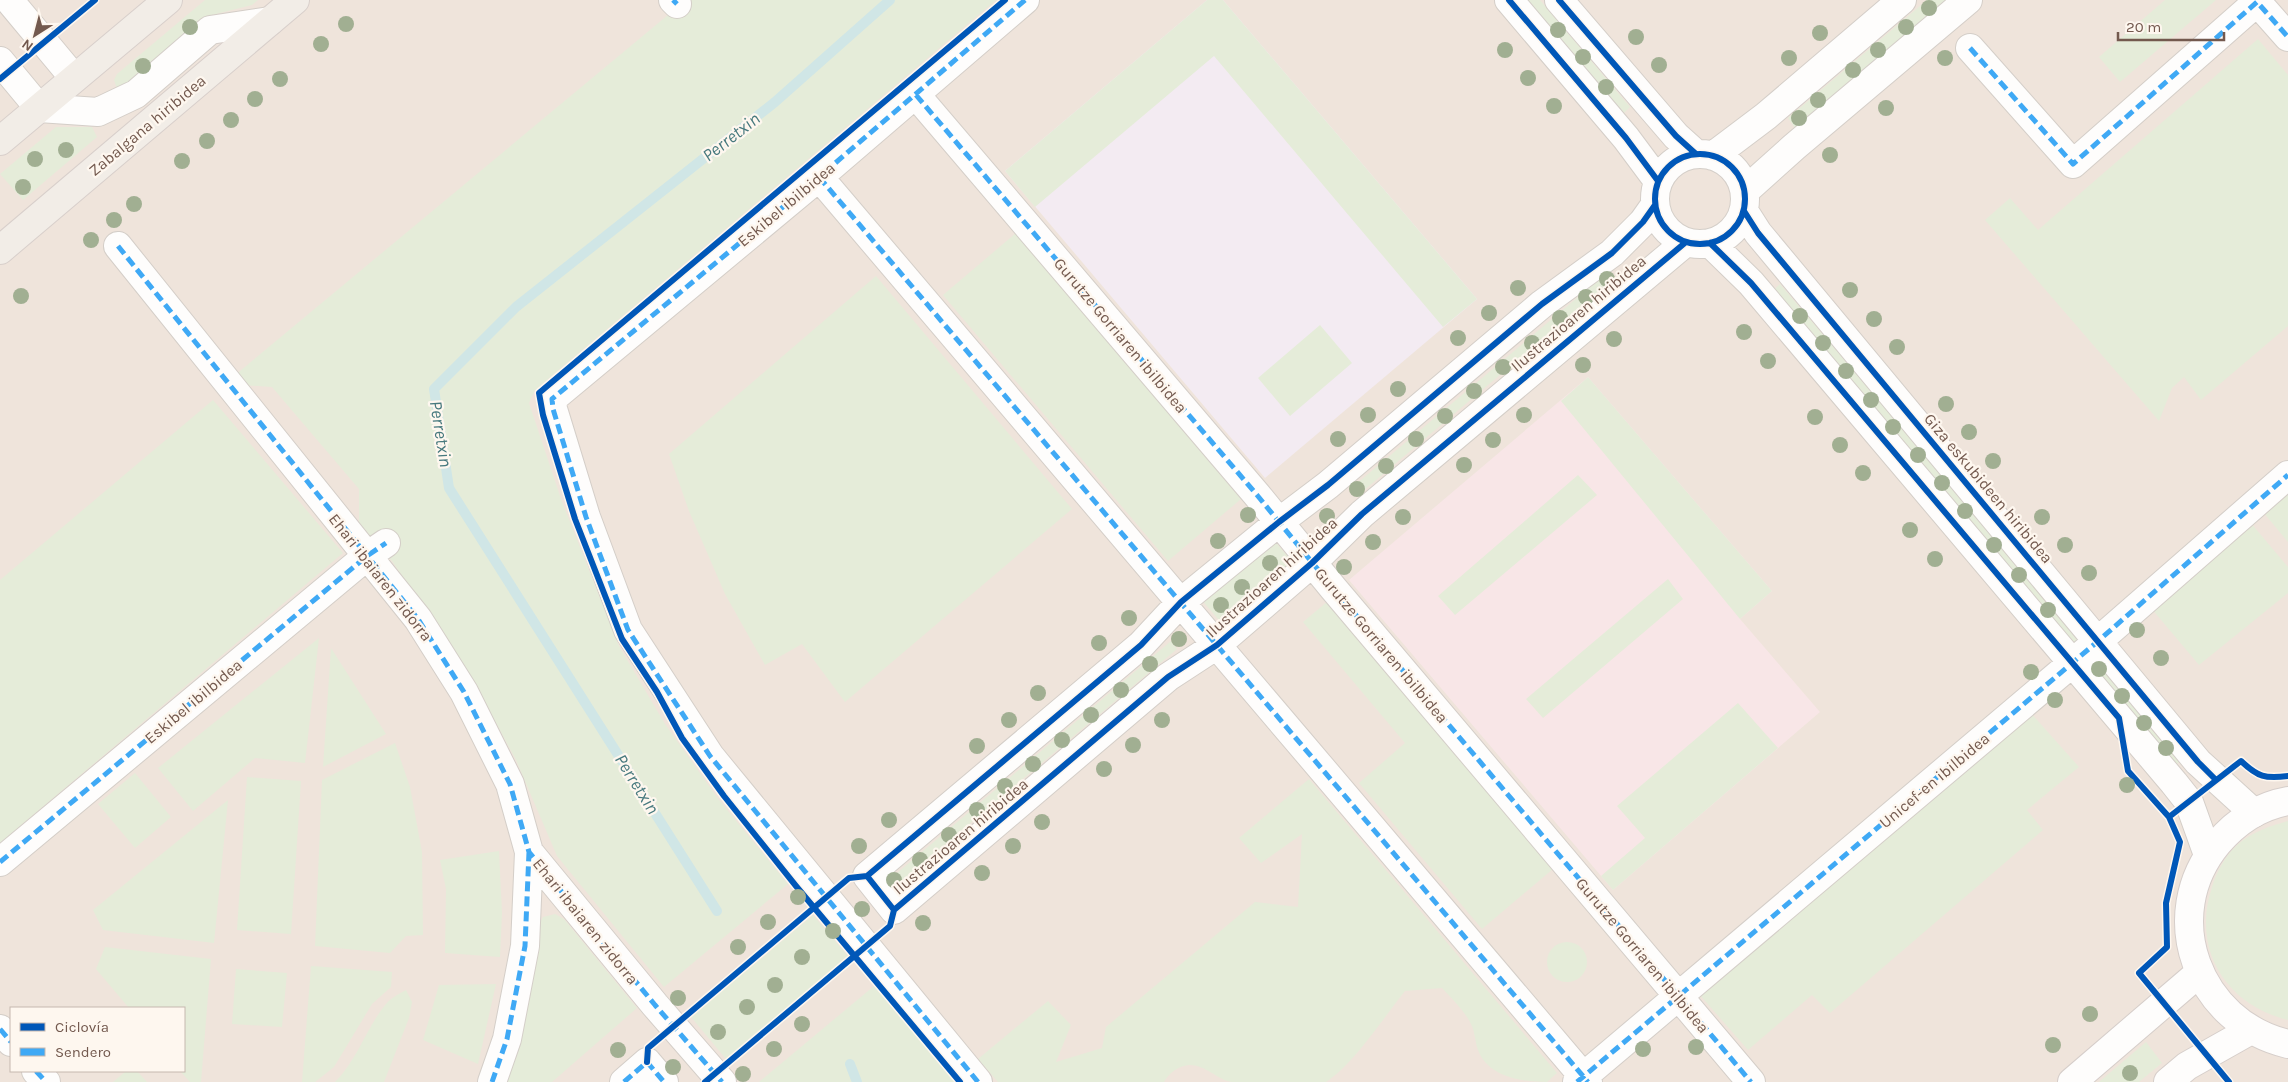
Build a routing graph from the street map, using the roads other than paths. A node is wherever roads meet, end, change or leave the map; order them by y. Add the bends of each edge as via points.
1 (9, 0) edge
2 (168, 0) edge
3 (295, 0) edge
4 (1025, 0) edge
5 (1509, 0) edge
6 (1559, 0) edge
7 (1902, 0) edge
8 (1968, 0) edge
9 (270, 21) junction
10 (2288, 37) edge
11 (1970, 48) dead end
12 (0, 61) edge
13 (74, 78) junction
14 (916, 95) junction
15 (39, 108) junction
16 (0, 141) edge
17 (1704, 155) junction
18 (819, 177) junction
19 (1657, 193) junction
20 (1744, 201) junction
21 (1698, 242) junction
22 (118, 246) dead end
23 (0, 250) edge
24 (2288, 475) edge
25 (1279, 522) junction
26 (377, 550) junction
27 (1312, 562) junction
28 (1181, 602) junction
29 (2097, 642) junction
30 (1217, 645) junction
31 (2072, 662) junction
32 (2288, 801) edge
33 (2254, 812) junction
34 (529, 852) junction
35 (2208, 855) junction
36 (0, 862) edge
37 (2199, 973) junction
38 (1678, 997) junction
39 (0, 1030) edge
40 (2251, 1030) junction
41 (10, 1041) edge
42 (2288, 1044) edge
43 (37, 1072) edge
44 (1583, 1080) edge
45 (46, 1082) edge
46 (492, 1082) edge
47 (624, 1082) edge
48 (664, 1082) edge
49 (722, 1082) edge
50 (978, 1082) edge
51 (1751, 1082) edge
52 (2072, 1082) edge
53 (2168, 1082) edge

1 - 13 street
2 - 13 main road
3 - 9 main road, Zabalgana hiribidea
4 - 14 street, Eskibel ibilbidea
5 - 19 street via 1636,150
6 - 17 street via 1676,136
7 - 17 street via 1766,116
8 - 20 street via 1794,147
9 - 15 street via 210,30 136,94 98,112
9 - 23 main road, Zabalgana hiribidea
10 - 11 street via 2257,2 2073,164
12 - 15 street
13 - 15 main road
14 - 18 street, Eskibel ibilbidea
14 - 25 street, Gurutze Gorriaren ibilbidea
15 - 16 main road
17 - 19 street via 1684,156 1673,162 1664,171
17 - 20 street via 1730,165 1737,173
18 - 28 street
18 - 50 street, Eskibel ibilbidea via 552,400 553,409 586,516 628,630 710,756
19 - 21 street via 1662,224 1668,231
19 - 25 street, Ilustrazioaren hiribidea via 1643,222 1612,253 1542,304 1328,485
20 - 21 street via 1739,222 1731,232 1722,239
20 - 29 street, Giza eskubideen hiribidea via 1758,234
21 - 27 street, Ilustrazioaren hiribidea via 1362,514
21 - 31 street via 1751,283
22 - 26 street, Ehari ibaiaren zidorra
24 - 29 street, Unicef-en ibilbidea
25 - 27 street, Gurutze Gorriaren ibilbidea
25 - 28 street, Ilustrazioaren hiribidea
26 - 34 street, Ehari ibaiaren zidorra via 464,692 510,784
26 - 36 street, Eskibel ibilbidea
27 - 30 street, Ilustrazioaren hiribidea
27 - 38 street, Gurutze Gorriaren ibilbidea
28 - 30 street
28 - 30 street, Ilustrazioaren hiribidea via 1141,645 867,876 894,910 1168,677
29 - 31 street, Unicef-en ibilbidea
29 - 33 street, Giza eskubideen hiribidea via 2198,762
30 - 44 street
31 - 35 street via 2189,802
31 - 38 street, Unicef-en ibilbidea
32 - 33 street
33 - 35 street via 2228,831
34 - 46 street via 525,946 507,1039
34 - 49 street, Ehari ibaiaren zidorra
35 - 37 street via 2194,882 2188,913 2190,944
37 - 40 street via 2221,1006
37 - 52 street
38 - 44 street, Unicef-en ibilbidea
38 - 51 street, Gurutze Gorriaren ibilbidea
39 - 41 street
40 - 42 street
40 - 53 street via 2187,1066
43 - 45 street
47 - 48 street via 647,1062

